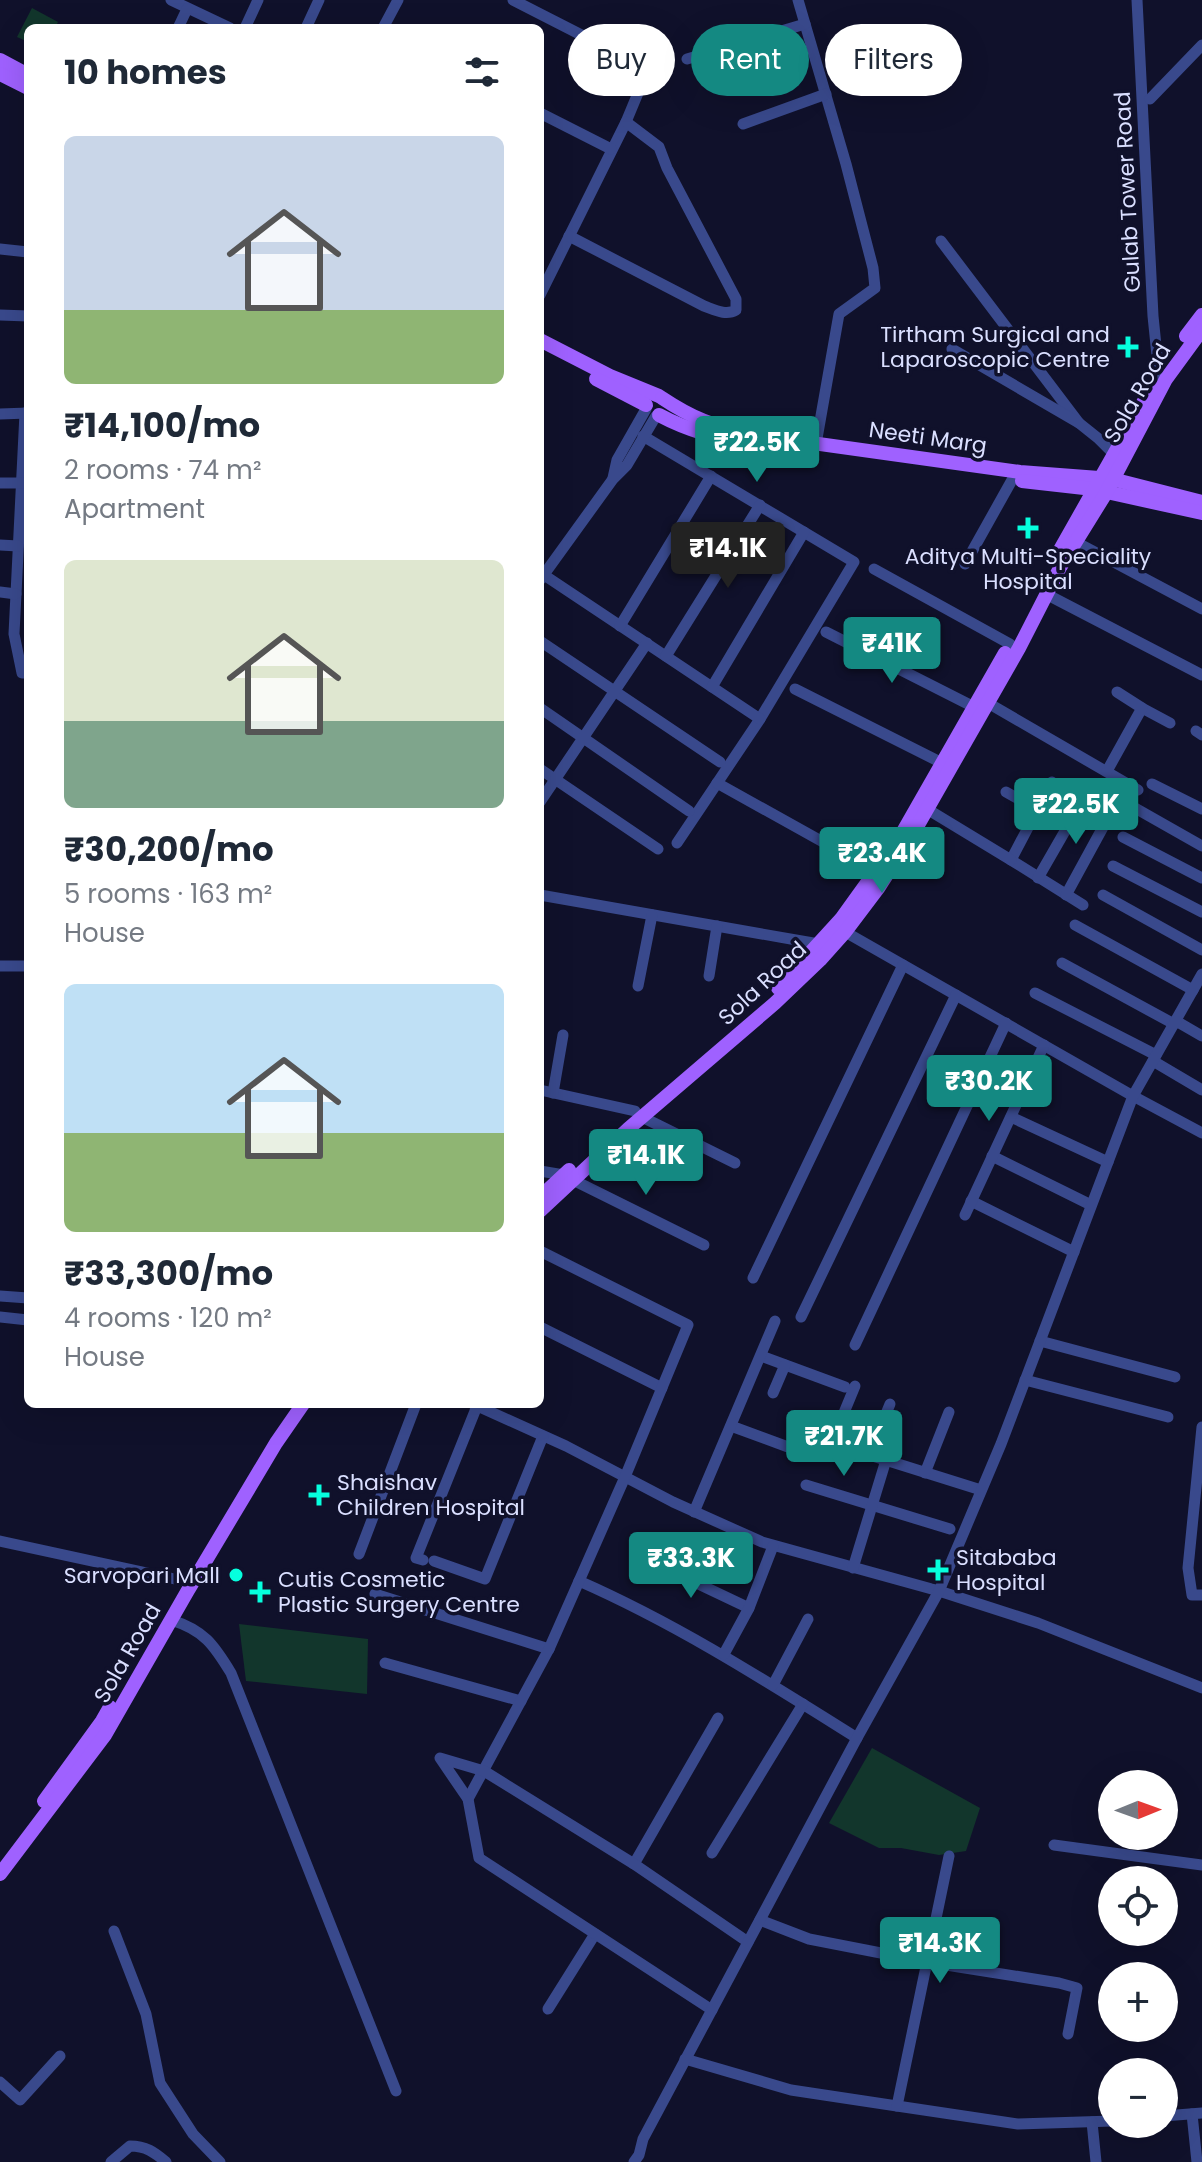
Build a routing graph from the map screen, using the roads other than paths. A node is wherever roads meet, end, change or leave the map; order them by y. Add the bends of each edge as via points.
1 (171, 0) edge
2 (258, 0) edge
3 (319, 0) edge
4 (398, 0) edge
5 (513, 0) edge
6 (798, 0) edge
7 (1137, 0) edge
8 (1145, 0) edge
9 (187, 9) junction
10 (180, 24) edge
11 (221, 24) edge
12 (247, 24) edge
13 (308, 24) edge
14 (385, 24) edge
15 (805, 24) edge
16 (809, 37) edge
17 (1202, 45) edge
18 (691, 58) edge
19 (687, 59) dead end
20 (0, 60) edge
21 (24, 73) edge
22 (0, 74) edge
23 (24, 86) edge
24 (825, 91) edge
25 (825, 94) edge
26 (827, 96) edge
27 (1150, 99) junction
28 (544, 115) edge
29 (626, 122) junction
30 (743, 124) dead end
31 (611, 149) junction
32 (569, 236) junction
33 (941, 241) dead end
34 (0, 249) edge
35 (24, 252) edge
36 (544, 287) edge
37 (0, 315) edge
38 (1202, 315) edge
39 (24, 316) edge
40 (1202, 330) edge
41 (544, 342) edge
42 (952, 349) dead end
43 (544, 353) edge
44 (1166, 372) junction
45 (660, 397) junction
46 (652, 411) junction
47 (24, 413) edge
48 (0, 414) edge
49 (1079, 423) junction
50 (643, 436) junction
51 (816, 444) junction
52 (24, 448) edge
53 (1114, 454) junction
54 (711, 476) junction
55 (613, 479) junction
56 (1012, 480) junction
57 (0, 483) edge
58 (22, 483) junction
59 (1103, 485) junction
60 (1202, 502) edge
61 (760, 505) junction
62 (24, 510) edge
63 (1202, 513) edge
64 (804, 532) junction
65 (1076, 542) junction
66 (0, 545) edge
67 (18, 546) junction
68 (965, 564) dead end
69 (23, 569) edge
70 (874, 569) dead end
71 (544, 575) edge
72 (544, 579) edge
73 (0, 592) edge
74 (16, 594) junction
75 (1046, 594) junction
76 (1202, 609) edge
77 (620, 626) junction
78 (826, 632) dead end
79 (647, 643) junction
80 (544, 644) edge
81 (1010, 644) junction
82 (666, 656) junction
83 (24, 673) edge
84 (1202, 675) edge
85 (712, 687) junction
86 (795, 689) dead end
87 (616, 691) junction
88 (1117, 692) dead end
89 (981, 705) junction
90 (1142, 708) junction
91 (544, 711) edge
92 (760, 719) junction
93 (1170, 723) dead end
94 (584, 738) junction
95 (720, 762) dead end
96 (942, 763) junction
97 (1107, 771) junction
98 (544, 772) edge
99 (556, 779) junction
100 (1052, 782) dead end
101 (717, 783) junction
102 (1152, 784) dead end
103 (1138, 790) dead end
104 (1006, 792) dead end
105 (544, 796) edge
106 (1084, 798) dead end
107 (1135, 808) dead end
108 (927, 809) junction
109 (1202, 809) edge
110 (1038, 810) junction
111 (689, 811) dead end
112 (1108, 818) dead end
113 (1123, 837) dead end
114 (677, 843) dead end
115 (1202, 846) edge
116 (658, 849) dead end
117 (1011, 860) junction
118 (1113, 866) dead end
119 (875, 871) junction
120 (1038, 878) junction
121 (1202, 878) edge
122 (1066, 895) junction
123 (1103, 895) dead end
124 (544, 896) edge
125 (1083, 905) dead end
126 (1202, 912) edge
127 (652, 915) junction
128 (1075, 925) dead end
129 (717, 926) junction
130 (840, 929) junction
131 (819, 944) junction
132 (1202, 950) edge
133 (0, 960) edge
134 (24, 960) edge
135 (1062, 963) dead end
136 (903, 965) junction
137 (0, 966) edge
138 (24, 966) edge
139 (709, 976) dead end
140 (1201, 977) edge
141 (638, 986) dead end
142 (1193, 990) junction
143 (1035, 993) dead end
144 (956, 995) junction
145 (1175, 1022) junction
146 (1006, 1023) junction
147 (563, 1035) dead end
148 (1202, 1036) edge
149 (1044, 1045) junction
150 (1154, 1058) junction
151 (1202, 1090) edge
152 (544, 1091) edge
153 (553, 1093) junction
154 (1133, 1096) junction
155 (638, 1114) junction
156 (1011, 1117) junction
157 (1202, 1133) edge
158 (992, 1156) junction
159 (1108, 1162) junction
160 (735, 1163) dead end
161 (544, 1172) edge
162 (569, 1178) junction
163 (544, 1194) edge
164 (971, 1201) junction
165 (1091, 1205) junction
166 (544, 1206) edge
167 (965, 1215) dead end
168 (704, 1245) dead end
169 (1074, 1252) junction
170 (544, 1253) edge
171 (753, 1278) dead end
172 (0, 1296) edge
173 (24, 1298) edge
174 (0, 1317) edge
175 (801, 1317) dead end
176 (24, 1320) edge
177 (775, 1321) dead end
178 (544, 1329) edge
179 (1040, 1341) junction
180 (855, 1345) dead end
181 (761, 1356) junction
182 (785, 1365) junction
183 (1175, 1377) dead end
184 (1025, 1380) junction
185 (662, 1388) junction
186 (773, 1393) dead end
187 (890, 1404) dead end
188 (289, 1408) edge
189 (300, 1408) edge
190 (414, 1408) edge
191 (474, 1408) edge
192 (482, 1408) edge
193 (949, 1412) dead end
194 (1168, 1417) dead end
195 (731, 1426) junction
196 (1202, 1427) edge
197 (543, 1436) junction
198 (807, 1454) dead end
199 (869, 1455) junction
200 (886, 1460) junction
201 (925, 1473) junction
202 (625, 1477) junction
203 (806, 1485) dead end
204 (981, 1490) junction
205 (872, 1505) junction
206 (694, 1512) junction
207 (950, 1529) dead end
208 (0, 1541) edge
209 (773, 1546) junction
210 (359, 1554) dead end
211 (648, 1560) dead end
212 (853, 1568) junction
213 (184, 1581) junction
214 (579, 1581) junction
215 (939, 1591) junction
216 (375, 1594) dead end
217 (1202, 1595) edge
218 (749, 1608) junction
219 (808, 1619) dead end
220 (171, 1620) junction
221 (549, 1649) junction
222 (724, 1654) junction
223 (385, 1663) dead end
224 (773, 1685) junction
225 (1202, 1688) edge
226 (521, 1701) junction
227 (803, 1704) junction
228 (718, 1718) dead end
229 (857, 1738) junction
230 (484, 1771) junction
231 (468, 1799) junction
232 (1054, 1845) dead end
233 (712, 1853) dead end
234 (949, 1856) dead end
235 (0, 1858) edge
236 (634, 1864) junction
237 (1202, 1865) edge
238 (0, 1874) edge
239 (760, 1920) junction
240 (114, 1931) dead end
241 (595, 1934) junction
242 (748, 1942) junction
243 (927, 1962) junction
244 (548, 2009) dead end
245 (712, 2010) junction
246 (1068, 2034) dead end
247 (60, 2056) dead end
248 (685, 2059) junction
249 (0, 2082) edge
250 (396, 2091) dead end
251 (897, 2106) junction
252 (1197, 2113) edge
253 (1092, 2122) junction
254 (1098, 2122) edge
255 (638, 2160) edge
256 (111, 2162) edge
257 (166, 2162) edge
258 (220, 2162) edge
259 (1096, 2162) edge
260 (1197, 2162) edge

1 - 9 street
2 - 12 street
3 - 13 street
4 - 14 street
5 - 29 street via 648,69
6 - 15 street
7 - 44 street, Gulab Tower Road via 1152,295
8 - 27 street
9 - 10 street
9 - 11 street
16 - 24 street
17 - 27 street
18 - 19 street
20 - 21 main road
22 - 23 main road
25 - 30 street
26 - 51 street via 875,288 839,314
27 - 44 street
28 - 31 street
29 - 31 street
29 - 32 street via 659,147 736,299 736,310 719,312 704,306
31 - 32 street
32 - 36 street
33 - 49 street
34 - 35 street
37 - 39 street
38 - 44 main road, Sola Road
40 - 44 main road, Sola Road
41 - 45 main road, Neeti Marg
42 - 49 street
43 - 46 main road
44 - 53 main road, Sola Road
44 - 59 main road, Sola Road
45 - 46 main road via 649,398
45 - 51 main road, Neeti Marg via 717,427
46 - 50 street
46 - 55 street via 617,460
46 - 56 main road via 737,442
47 - 48 street
49 - 53 street
50 - 54 street
50 - 55 street
51 - 59 main road, Neeti Marg
52 - 58 street
53 - 59 main road, Sola Road
54 - 61 street
54 - 77 street
55 - 71 street
56 - 59 main road
56 - 68 street
57 - 58 street
58 - 62 street
59 - 60 main road
59 - 63 main road
59 - 65 main road, Sola Road
59 - 81 main road, Sola Road
61 - 64 street
61 - 82 street
62 - 67 street
64 - 85 street
64 - 92 street via 854,562
65 - 75 main road, Sola Road
65 - 76 street
66 - 67 street
67 - 69 street
69 - 74 street
70 - 81 street
72 - 77 street
73 - 74 street
74 - 83 street via 14,634
75 - 84 street
75 - 89 main road, Sola Road
77 - 79 street
78 - 89 street
79 - 82 street
79 - 87 street
80 - 87 street
81 - 89 main road, Sola Road
82 - 85 street
85 - 92 street
86 - 96 street
87 - 94 street
87 - 95 street
88 - 90 street
89 - 96 main road, Sola Road
89 - 97 street
89 - 108 main road, Sola Road
90 - 93 street
90 - 97 street
91 - 94 street
92 - 101 street
94 - 99 street
94 - 111 street
96 - 119 main road, Sola Road
97 - 103 street
98 - 99 street
99 - 105 street
99 - 116 street
100 - 110 street
101 - 114 street
101 - 119 street
102 - 109 street
104 - 110 street
106 - 120 street
107 - 115 street
108 - 117 street
108 - 130 main road, Sola Road via 879,887
110 - 117 street
112 - 122 street
113 - 121 street
117 - 120 street
118 - 126 street
119 - 130 main road, Sola Road
120 - 122 street
122 - 125 street
123 - 132 street
124 - 127 street
127 - 129 street
127 - 141 street
128 - 142 street
129 - 131 street
129 - 139 street
130 - 131 main road, Sola Road
130 - 136 street
130 - 155 main road, Sola Road via 820,960 775,1003
131 - 155 main road, Sola Road via 765,1002
133 - 134 street
135 - 145 street
136 - 144 street
136 - 171 street
137 - 138 street
140 - 142 street
142 - 145 street
143 - 150 street
144 - 146 street
144 - 175 street
145 - 148 street
145 - 150 street
146 - 149 street
146 - 180 street
147 - 153 street
149 - 154 street
149 - 156 street
150 - 151 street
150 - 154 street
152 - 153 street
153 - 155 street
154 - 157 street
154 - 159 street
155 - 160 street
155 - 162 main road, Sola Road
156 - 158 street
156 - 159 street
158 - 164 street
158 - 165 street
159 - 165 street
161 - 162 street
162 - 163 main road, Sola Road
162 - 166 main road, Sola Road
162 - 168 street
164 - 167 street
164 - 169 street
165 - 169 street
169 - 179 street
170 - 185 street via 688,1325
172 - 173 street
174 - 176 street
177 - 181 street
178 - 185 street
179 - 183 street
179 - 184 street
181 - 182 street
181 - 195 street
182 - 186 street
182 - 199 street via 850,1387 837,1440
184 - 194 street
184 - 204 street
185 - 202 street
187 - 199 street
188 - 213 main road, Sola Road
189 - 220 main road, Sola Road
190 - 210 street
191 - 197 street via 416,1558 485,1579
192 - 197 street
193 - 201 street
195 - 198 street
195 - 206 street
196 - 217 street via 1188,1568 1192,1595
197 - 202 street
199 - 200 street
200 - 201 street
200 - 205 street
201 - 204 street
202 - 206 street
202 - 214 street
203 - 205 street
204 - 215 street
205 - 207 street
205 - 212 street
206 - 209 street
208 - 213 street
209 - 212 street
209 - 218 street
211 - 218 street
212 - 215 street
213 - 235 main road, Sola Road via 102,1721
214 - 221 street
214 - 222 street
215 - 225 street via 1038,1623
215 - 229 street
216 - 221 street
218 - 222 street
219 - 224 street
220 - 238 main road, Sola Road via 105,1735
220 - 250 street via 207,1638 231,1673
221 - 226 street
222 - 224 street
223 - 226 street
224 - 227 street
226 - 230 street
227 - 229 street
227 - 233 street
228 - 236 street
229 - 239 street
230 - 231 street
230 - 231 street via 440,1758
230 - 236 street
231 - 241 street via 479,1858
232 - 237 street
234 - 243 street
236 - 242 street
239 - 242 street
239 - 243 street via 809,1939
240 - 258 street via 146,2014 160,2083 193,2134
241 - 244 street
241 - 245 street
242 - 245 street
243 - 246 street via 1077,1988
243 - 251 street
245 - 248 street
247 - 249 street via 20,2100
248 - 251 street via 791,2090
248 - 255 street via 643,2139
251 - 253 street via 1018,2124
252 - 260 street
253 - 254 street
253 - 259 street
256 - 257 street via 130,2146 151,2150

